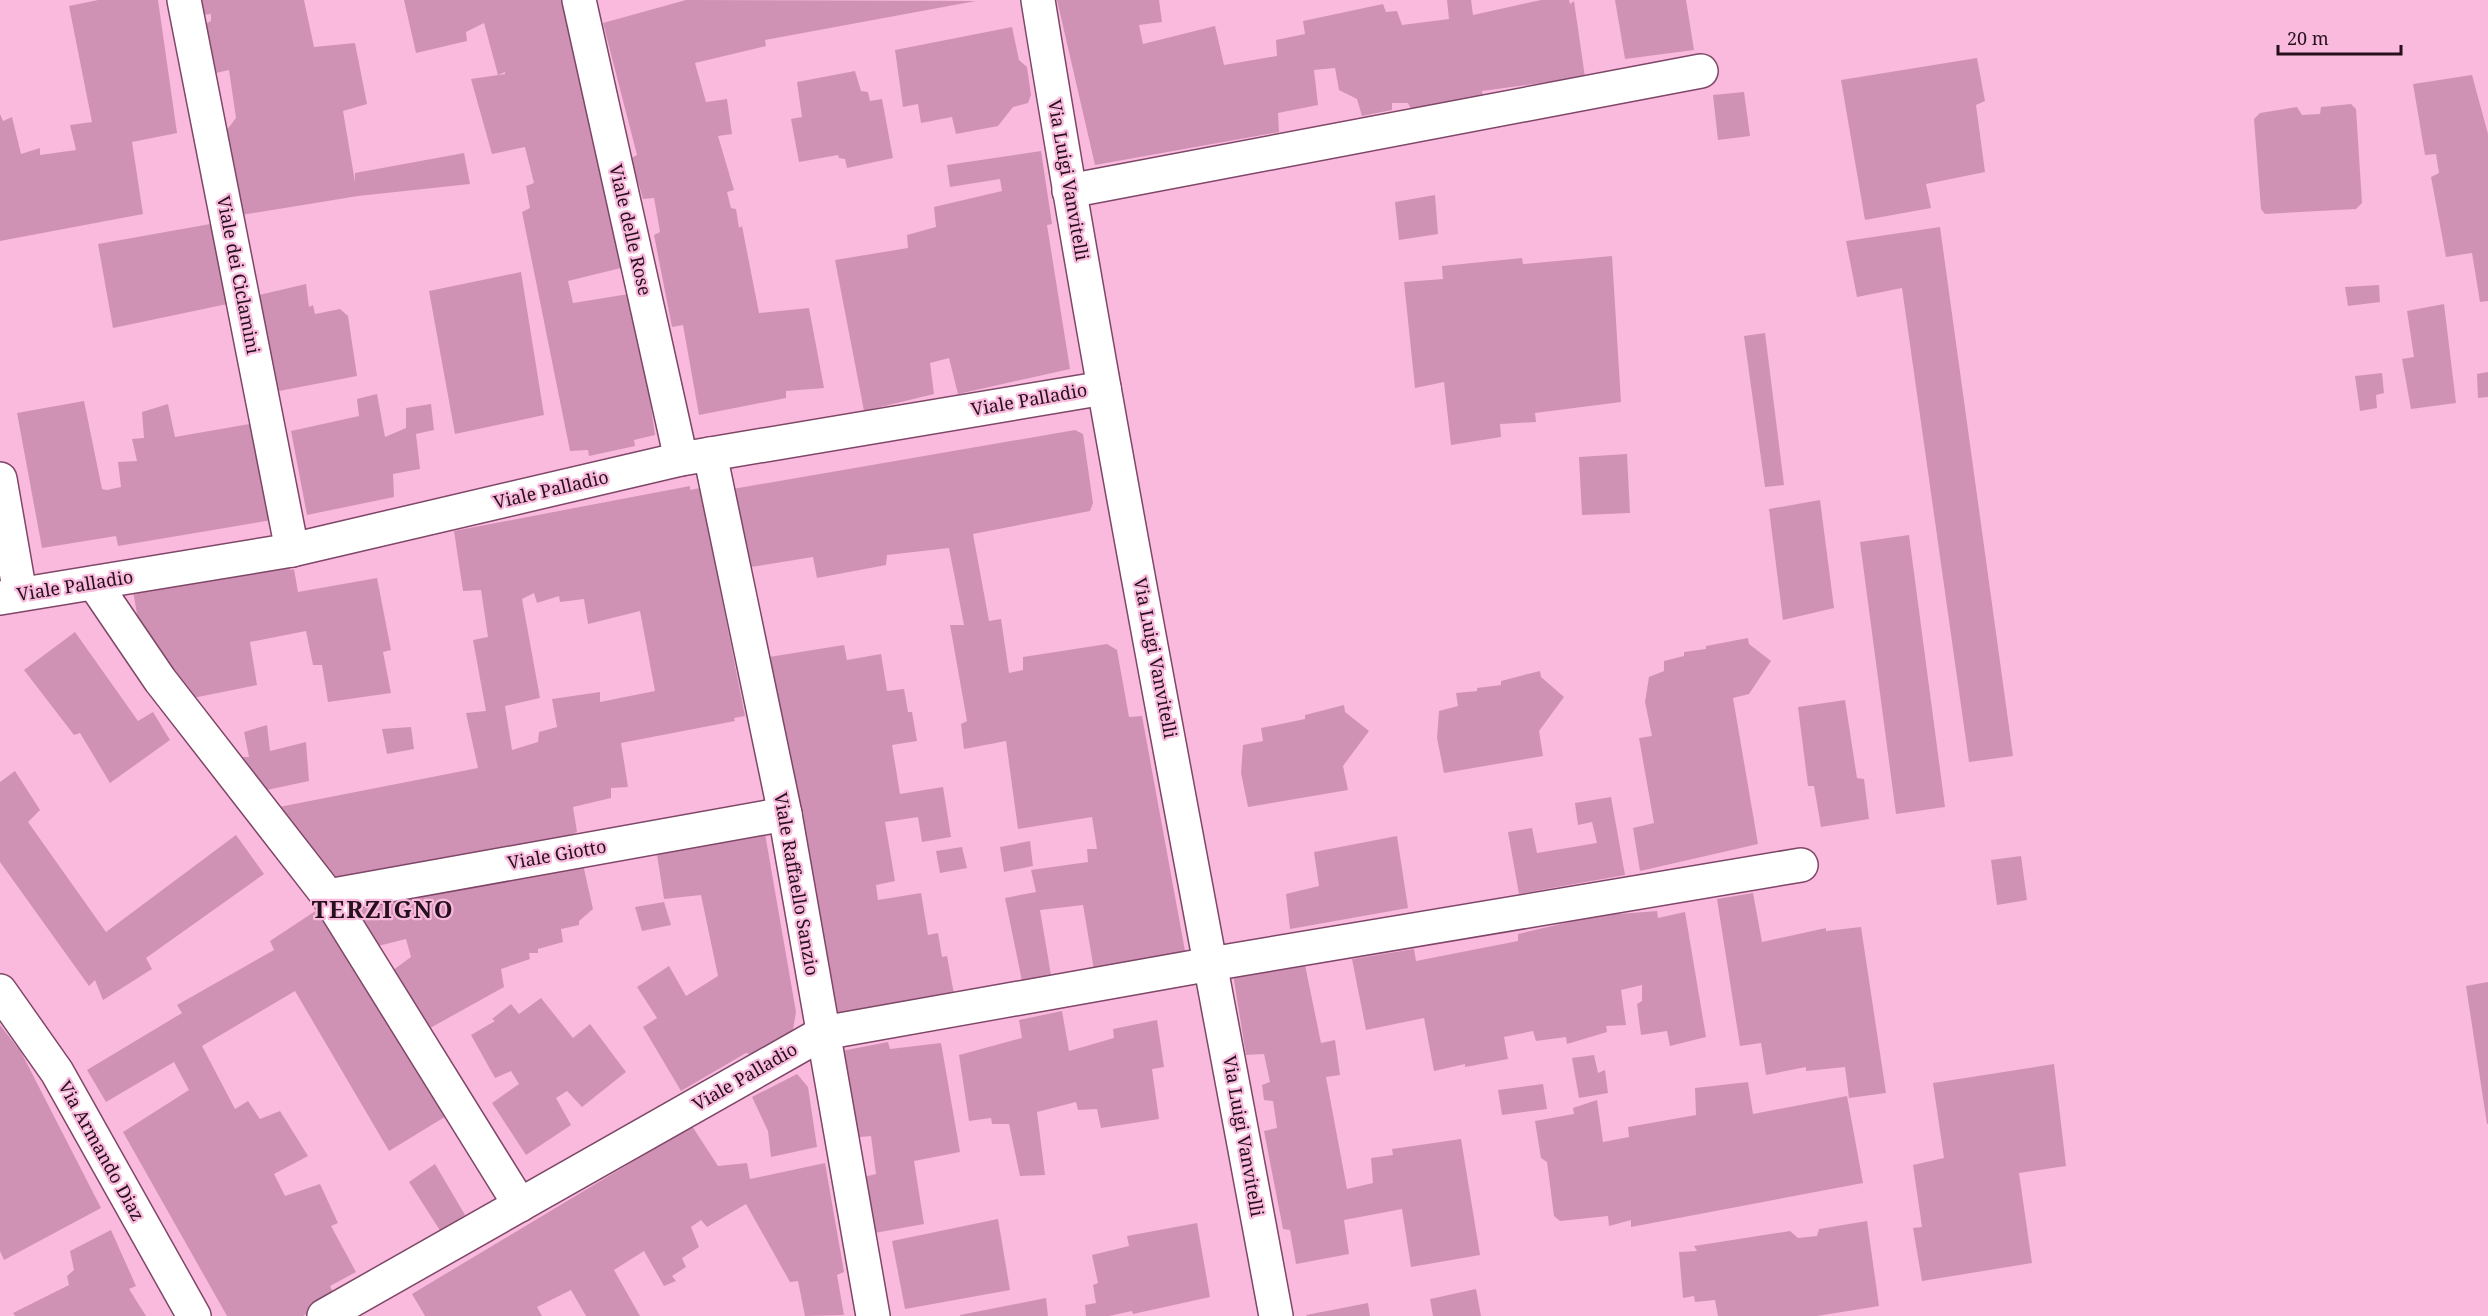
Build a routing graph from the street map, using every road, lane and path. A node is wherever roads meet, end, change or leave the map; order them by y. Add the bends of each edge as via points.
1 (184, 0) edge
2 (579, 0) edge
3 (1038, 0) edge
4 (1701, 71) dead end
5 (1069, 191) junction
6 (1104, 388) junction
7 (695, 457) junction
8 (0, 478) edge
9 (292, 550) junction
10 (94, 583) junction
11 (10, 596) edge
12 (785, 814) junction
13 (1801, 865) dead end
14 (328, 896) junction
15 (1211, 964) junction
16 (0, 991) edge
17 (823, 1033) junction
18 (520, 1205) junction
19 (194, 1316) edge
20 (324, 1316) edge
21 (873, 1316) edge
22 (1276, 1316) edge

1 - 9 street, Viale dei Ciclamini
2 - 7 street, Viale delle Rose
3 - 5 street, Via Luigi Vanvitelli
4 - 5 street
5 - 6 street, Via Luigi Vanvitelli
6 - 7 street, Viale Palladio
6 - 15 street, Via Luigi Vanvitelli
7 - 9 street, Viale Palladio
7 - 12 street, Viale Raffaello Sanzio
8 - 11 street
9 - 10 street, Viale Palladio
10 - 11 street, Viale Palladio
10 - 14 street via 160,680
12 - 14 street, Viale Giotto
12 - 17 street, Viale Raffaello Sanzio
13 - 15 street, Viale Palladio
14 - 18 street
15 - 17 street, Viale Palladio
15 - 22 street, Via Luigi Vanvitelli
16 - 19 street, Via Armando Diaz via 57,1072
17 - 18 street, Viale Palladio
17 - 21 street, Viale Raffaello Sanzio
18 - 20 street, Viale Palladio

